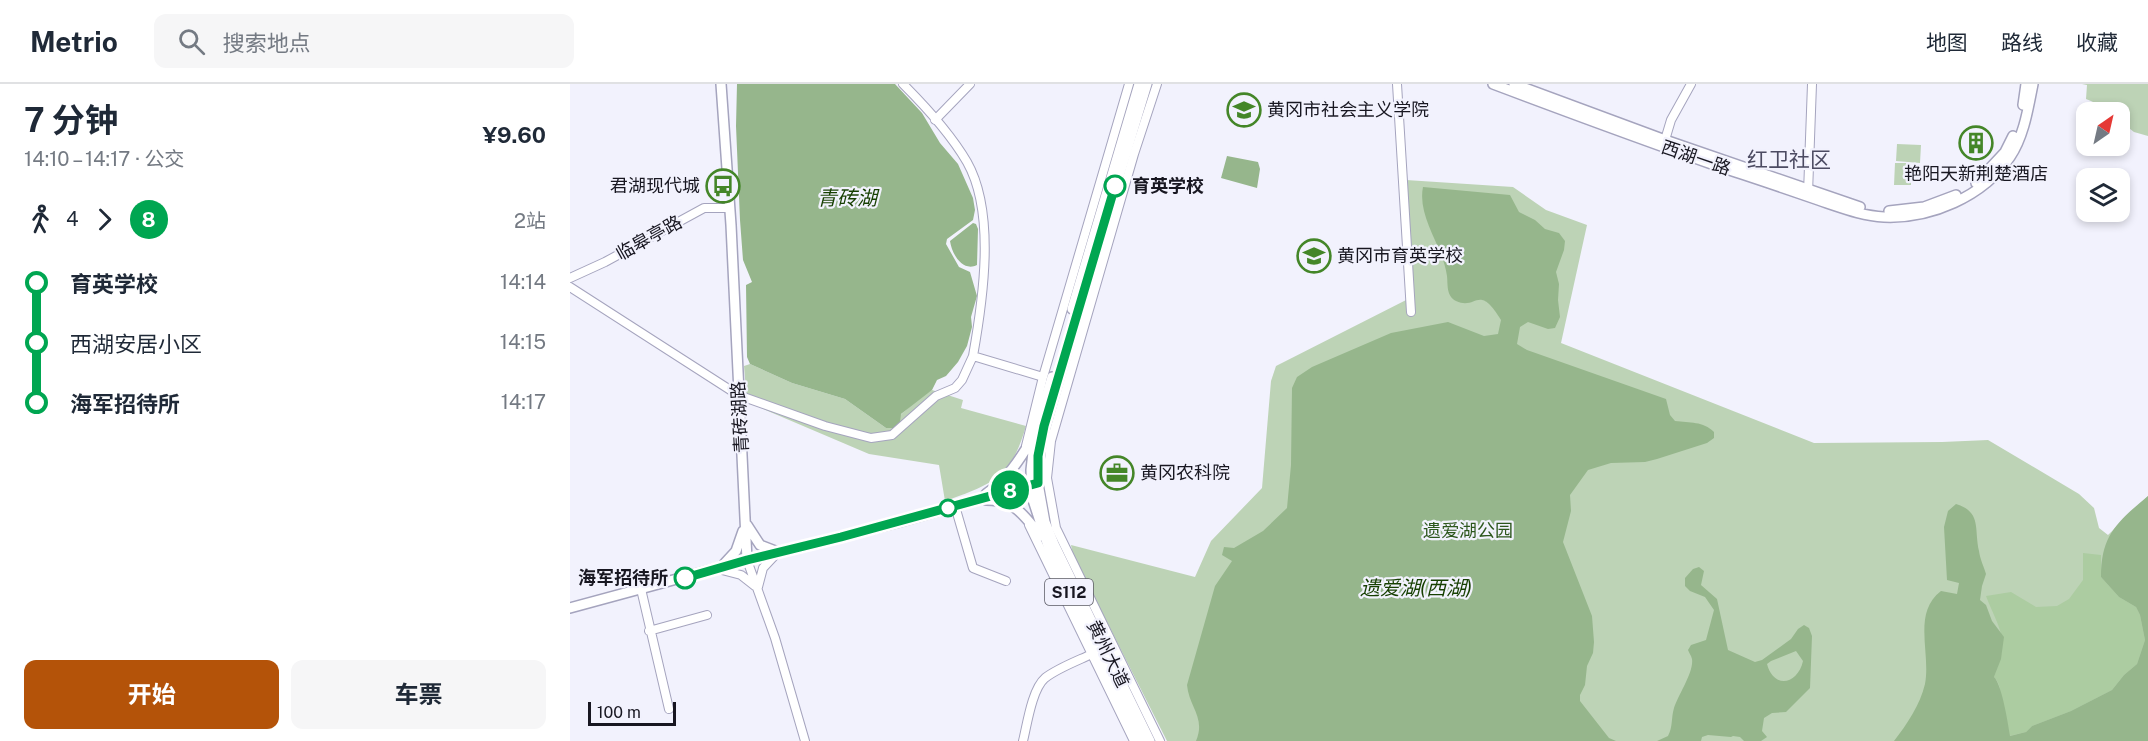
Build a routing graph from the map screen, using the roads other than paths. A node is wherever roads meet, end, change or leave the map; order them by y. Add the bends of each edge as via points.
1 (721, 84) edge
2 (903, 84) edge
3 (970, 84) edge
4 (1129, 84) edge
5 (1139, 84) edge
6 (1147, 84) edge
7 (1157, 84) edge
8 (1397, 84) edge
9 (1493, 84) edge
10 (1514, 84) edge
11 (1690, 84) edge
12 (1812, 84) edge
13 (2026, 84) edge
14 (2033, 84) edge
15 (935, 120) junction
16 (1665, 140) junction
17 (1997, 167) junction
18 (1808, 193) junction
19 (730, 208) junction
20 (570, 278) edge
21 (570, 287) edge
22 (1411, 312) dead end
23 (973, 356) junction
24 (1043, 377) junction
25 (738, 395) junction
26 (1035, 434) junction
27 (1024, 452) junction
28 (1034, 484) junction
29 (977, 500) junction
30 (955, 506) junction
31 (1025, 518) junction
32 (746, 522) junction
33 (1046, 542) junction
34 (778, 552) junction
35 (747, 560) junction
36 (717, 569) junction
37 (1006, 581) dead end
38 (758, 589) junction
39 (642, 590) junction
40 (570, 608) edge
41 (707, 615) dead end
42 (650, 631) junction
43 (1092, 654) junction
44 (669, 709) dead end
45 (805, 741) edge
46 (1023, 741) edge
47 (1134, 741) edge
48 (1142, 741) edge
49 (1150, 741) edge
50 (1160, 741) edge

1 - 19 main road, 青砖湖路
2 - 15 street
3 - 15 street
4 - 24 street
5 - 26 main road, 黄州大道 / S112
6 - 28 main road, 黄州大道 / S112 via 1044,426
7 - 50 street via 1051,441 1047,473 1056,528
8 - 22 street
9 - 18 main road, 西湖一路 via 1620,132
10 - 16 main road, 西湖一路
11 - 16 street
12 - 18 street
13 - 17 main road via 2017,128
14 - 17 main road via 2022,129 2010,157
15 - 23 street via 967,163 984,218 983,283
16 - 18 main road, 西湖一路
17 - 18 main road, 西湖一路 via 1949,199 1924,207 1884,211
19 - 20 street, 临皋亭路 via 704,208
19 - 25 main road, 青砖湖路
21 - 25 street
23 - 24 street
23 - 25 street via 955,388 936,396 897,432 885,437 871,438 825,426
24 - 27 street
25 - 32 main road, 青砖湖路
26 - 27 main road
26 - 28 main road, 黄州大道 / S112
27 - 29 main road via 1002,482
28 - 29 main road
28 - 33 main road, 黄州大道 / S112 via 1038,519
28 - 49 main road, 黄州大道 / S112 via 1054,544
29 - 30 main road
29 - 31 main road via 1008,502
30 - 34 main road
30 - 37 street via 973,568
31 - 33 main road
31 - 43 street
32 - 34 main road via 760,545
32 - 35 main road, 青砖湖路
32 - 36 main road via 736,551
33 - 48 main road, 黄州大道 / S112
34 - 35 main road
34 - 38 street via 763,568
35 - 36 main road
35 - 38 street, 青砖湖路
36 - 38 street via 741,575
36 - 39 main road
38 - 45 street, 青砖湖路
39 - 40 main road
39 - 42 street
41 - 42 street
42 - 44 street
43 - 46 street via 1040,683
43 - 47 street

